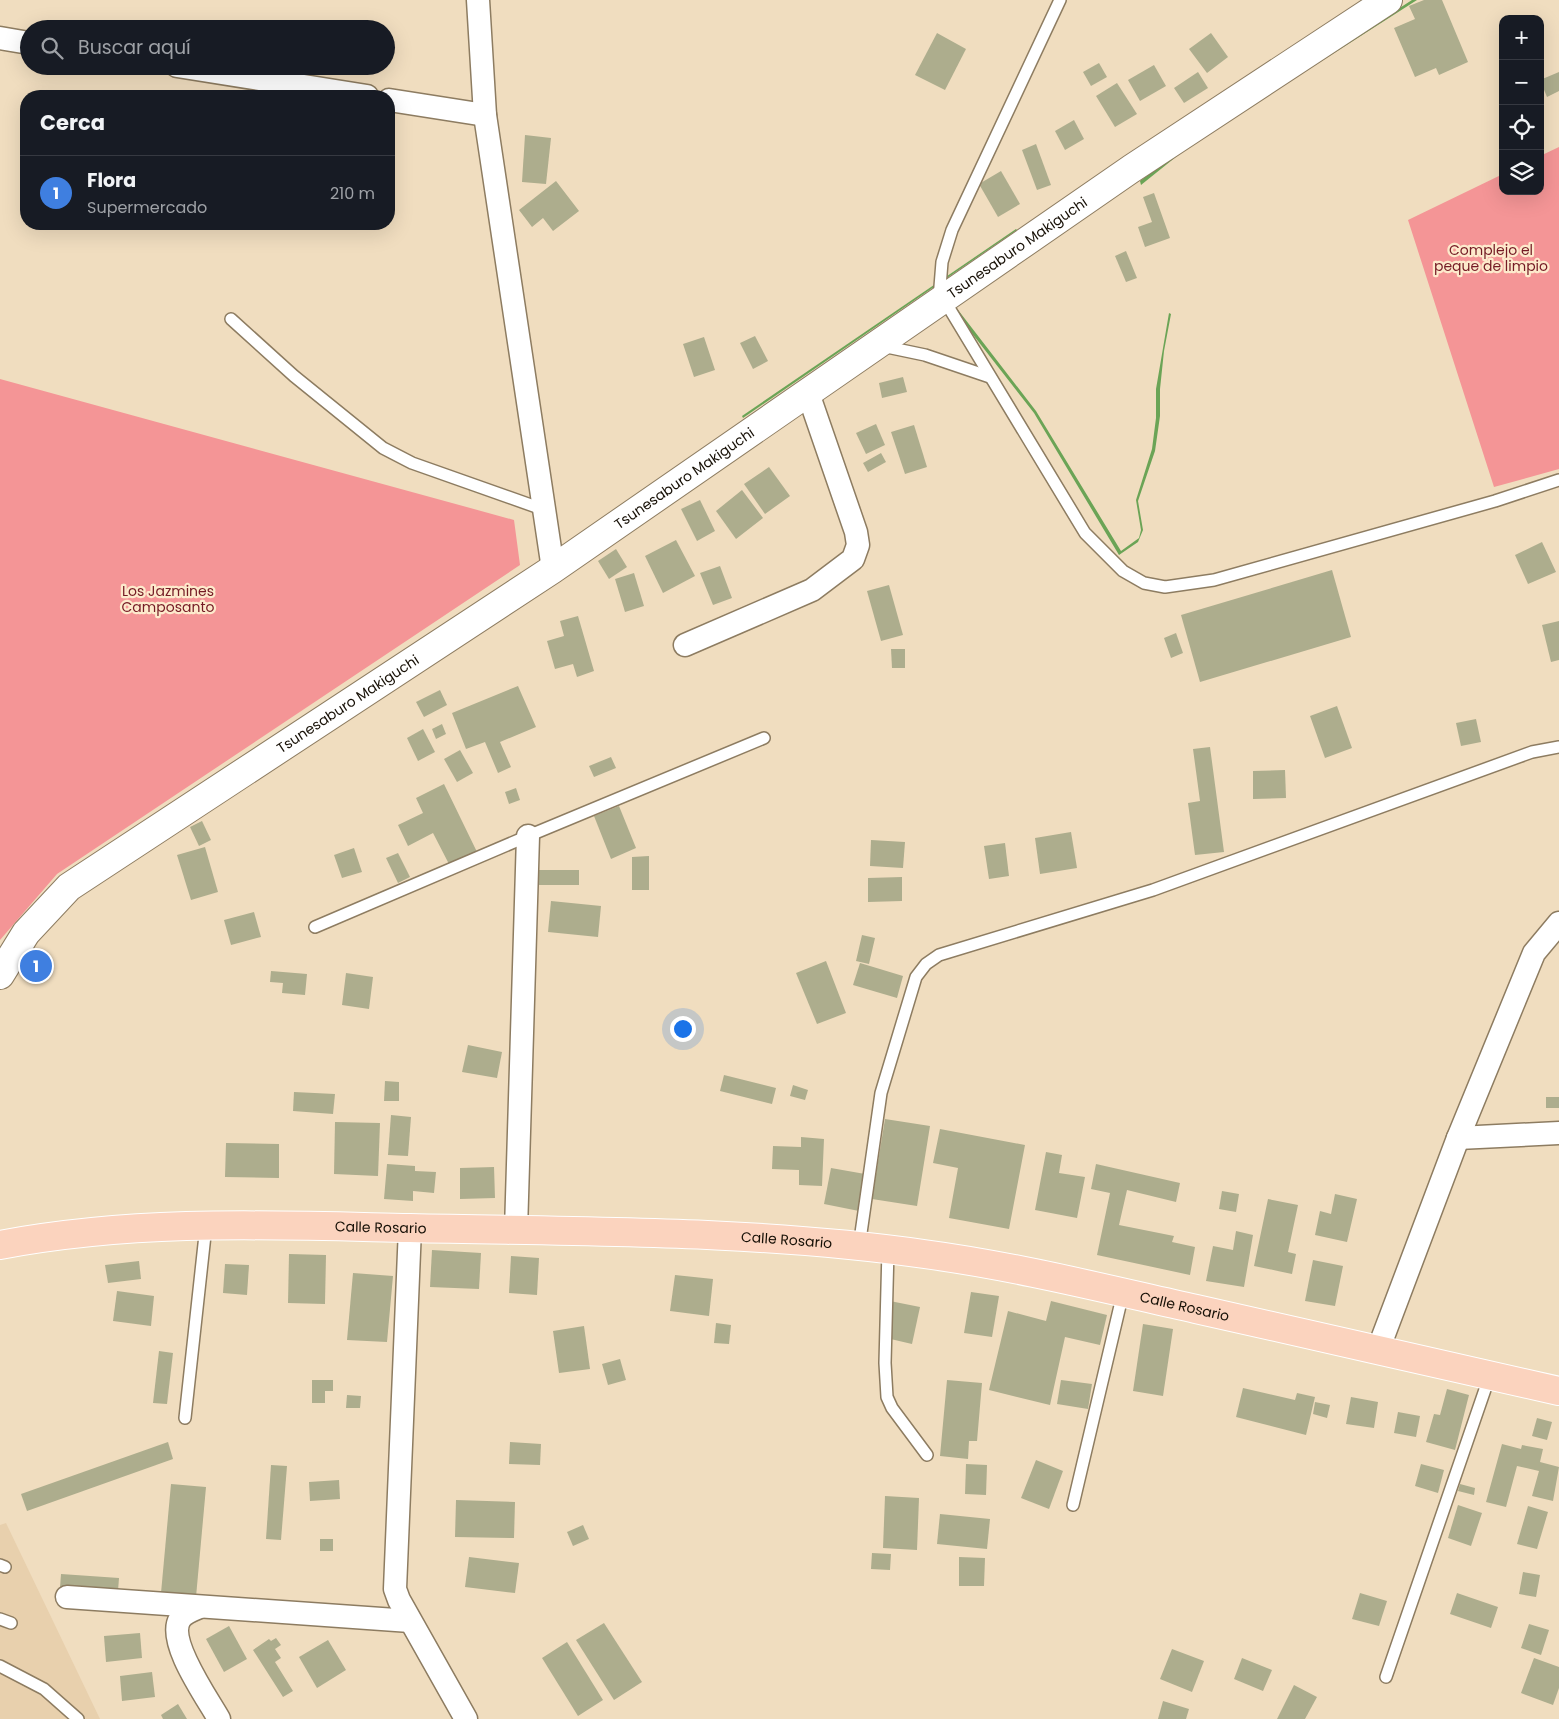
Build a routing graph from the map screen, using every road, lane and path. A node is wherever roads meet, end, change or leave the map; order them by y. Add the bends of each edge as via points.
1 (478, 0) edge
2 (1060, 0) edge
3 (1388, 0) edge
4 (0, 38) edge
5 (20, 41) edge
6 (234, 75) edge
7 (328, 90) edge
8 (395, 101) edge
9 (484, 115) junction
10 (941, 299) junction
11 (231, 319) dead end
12 (878, 345) junction
13 (990, 378) junction
14 (808, 393) junction
15 (1559, 480) edge
16 (545, 510) junction
17 (553, 569) junction
18 (684, 645) dead end
19 (764, 738) dead end
20 (1559, 748) edge
21 (528, 836) junction
22 (1559, 923) edge
23 (315, 927) dead end
24 (0, 975) edge
25 (1559, 1133) edge
26 (1458, 1138) junction
27 (206, 1224) junction
28 (410, 1228) junction
29 (516, 1230) junction
30 (0, 1246) edge
31 (859, 1247) junction
32 (888, 1250) junction
33 (1123, 1293) junction
34 (1378, 1350) junction
35 (1490, 1375) junction
36 (1559, 1391) edge
37 (185, 1418) dead end
38 (927, 1456) dead end
39 (1073, 1504) dead end
40 (67, 1597) dead end
41 (200, 1606) junction
42 (0, 1618) edge
43 (410, 1621) junction
44 (11, 1623) dead end
45 (0, 1666) edge
46 (1386, 1677) dead end
47 (78, 1719) edge
48 (219, 1719) edge
49 (466, 1719) edge

1 - 9 street
2 - 10 lane via 952,230 942,262
3 - 10 street, Tsunesaburo Makiguchi
4 - 5 street
6 - 7 street
8 - 9 street
9 - 16 street
10 - 12 street, Tsunesaburo Makiguchi
10 - 13 lane
11 - 16 lane via 294,376 383,448 412,464
12 - 13 lane via 926,355
12 - 14 street, Tsunesaburo Makiguchi
13 - 15 lane via 1085,533 1123,571 1144,583 1165,587 1214,580
14 - 17 street, Tsunesaburo Makiguchi
14 - 18 street via 856,532 858,545 853,559 812,590
16 - 17 street
17 - 24 street, Tsunesaburo Makiguchi via 69,887 26,933
19 - 21 lane
20 - 31 lane via 1532,752 1153,890 939,955 926,964 916,976 881,1093
21 - 23 lane
21 - 29 street
22 - 26 street via 1534,953
25 - 26 street
26 - 34 street
27 - 28 main road, Calle Rosario
27 - 30 main road, Calle Rosario via 110,1229
27 - 37 lane
28 - 29 main road, Calle Rosario
28 - 43 street via 395,1588
29 - 31 main road, Calle Rosario via 732,1237
31 - 32 main road, Calle Rosario
32 - 33 main road, Calle Rosario via 926,1254
32 - 38 lane via 885,1363 888,1397 892,1408
33 - 34 main road, Calle Rosario
33 - 39 lane
34 - 35 main road, Calle Rosario
35 - 36 main road, Calle Rosario
35 - 46 lane
40 - 41 street
41 - 43 street
41 - 48 street via 179,1620 177,1633 188,1666
42 - 44 lane
43 - 49 street
45 - 47 lane via 44,1689

